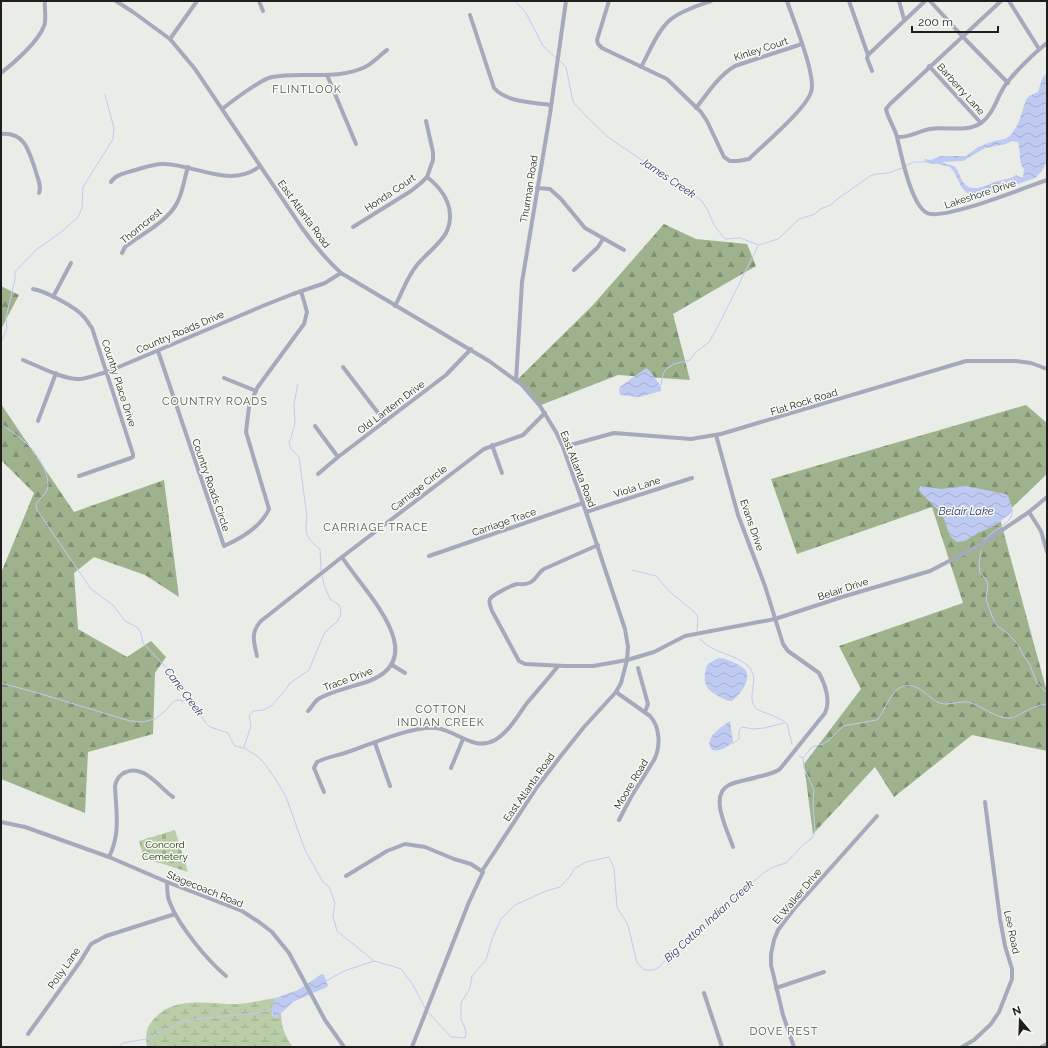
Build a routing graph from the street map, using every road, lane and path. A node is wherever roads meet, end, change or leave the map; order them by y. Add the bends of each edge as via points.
1 (45, 1) edge
2 (116, 1) edge
3 (197, 1) edge
4 (259, 1) edge
5 (566, 1) edge
6 (609, 1) edge
7 (711, 1) edge
8 (787, 1) edge
9 (850, 1) edge
10 (899, 1) edge
11 (925, 1) edge
12 (930, 1) edge
13 (1001, 1) edge
14 (1009, 1) edge
15 (263, 11) dead end
16 (470, 15) dead end
17 (904, 19) junction
18 (963, 37) junction
19 (170, 39) junction
20 (1047, 43) edge
21 (802, 44) junction
22 (1039, 49) junction
23 (387, 50) dead end
24 (868, 55) junction
25 (929, 66) junction
26 (641, 67) junction
27 (872, 71) dead end
28 (1, 73) edge
29 (327, 75) junction
30 (1008, 83) junction
31 (551, 105) junction
32 (222, 108) junction
33 (696, 108) junction
34 (426, 121) dead end
35 (981, 123) junction
36 (1, 134) edge
37 (897, 137) junction
38 (356, 144) dead end
39 (260, 166) junction
40 (188, 167) junction
41 (427, 177) junction
42 (1047, 180) edge
43 (111, 182) dead end
44 (537, 188) junction
45 (39, 193) dead end
46 (353, 227) dead end
47 (603, 239) junction
48 (624, 250) dead end
49 (122, 253) dead end
50 (71, 263) dead end
51 (574, 270) dead end
52 (342, 273) junction
53 (33, 289) dead end
54 (301, 291) junction
55 (53, 297) junction
56 (396, 306) junction
57 (471, 349) junction
58 (158, 351) junction
59 (23, 360) dead end
60 (343, 367) dead end
61 (1047, 369) edge
62 (107, 372) junction
63 (56, 373) junction
64 (224, 378) dead end
65 (516, 380) junction
66 (256, 391) junction
67 (545, 413) junction
68 (38, 421) dead end
69 (385, 422) junction
70 (315, 426) dead end
71 (716, 436) junction
72 (492, 445) junction
73 (563, 447) junction
74 (338, 457) junction
75 (502, 473) dead end
76 (318, 474) dead end
77 (79, 476) dead end
78 (692, 478) dead end
79 (1047, 497) edge
80 (583, 504) junction
81 (586, 512) junction
82 (1029, 512) junction
83 (598, 545) junction
84 (1047, 552) edge
85 (429, 556) dead end
86 (342, 557) junction
87 (775, 619) junction
88 (257, 656) dead end
89 (627, 660) junction
90 (392, 665) junction
91 (558, 666) junction
92 (638, 668) dead end
93 (405, 673) dead end
94 (616, 692) junction
95 (308, 712) dead end
96 (645, 712) junction
97 (463, 739) junction
98 (376, 743) junction
99 (451, 768) dead end
100 (390, 786) dead end
101 (324, 792) dead end
102 (173, 797) dead end
103 (984, 802) dead end
104 (877, 816) dead end
105 (619, 820) dead end
106 (1, 822) edge
107 (733, 847) dead end
108 (109, 857) junction
109 (483, 872) junction
110 (346, 876) dead end
111 (167, 882) junction
112 (175, 914) junction
113 (824, 972) dead end
114 (226, 976) dead end
115 (776, 988) junction
116 (704, 993) dead end
117 (28, 1034) dead end
118 (1047, 1044) edge
119 (344, 1047) edge
120 (412, 1047) edge
121 (722, 1047) edge
122 (794, 1047) edge
123 (962, 1047) edge
124 (1041, 1047) edge

1 - 28 street via 45,25 40,34 20,57
2 - 19 street, East Atlanta Road
3 - 19 street
4 - 15 street
5 - 31 street, Thurman Road
6 - 26 street via 598,44
7 - 26 street via 688,8 671,19 661,31
8 - 21 street
9 - 24 street
10 - 17 street
11 - 17 street
12 - 18 street
13 - 18 street
14 - 22 street
16 - 31 street via 494,88 510,99
17 - 24 street
18 - 25 street
18 - 30 street
19 - 32 street, East Atlanta Road
20 - 22 street
21 - 33 street, Kinley Court via 731,68 719,77
21 - 33 street via 812,74 809,98 749,158 730,161 724,157 707,121
22 - 30 street
23 - 29 street via 366,67 350,73
24 - 27 street
25 - 35 street, Barberry Lane
25 - 37 street via 886,109
26 - 33 street via 666,79
29 - 32 street via 271,77
29 - 38 street
30 - 35 street via 993,109
31 - 44 street, Thurman Road
32 - 39 street, East Atlanta Road
34 - 41 street, Honda Court via 433,152
35 - 37 street via 965,128 930,129
36 - 45 street via 15,136 28,147 40,186
37 - 42 street, Lakeshore Drive via 914,197 927,213 935,215 962,210
39 - 40 street via 234,176 217,175
39 - 52 street, East Atlanta Road via 311,240
40 - 43 street via 152,165 113,178
40 - 49 street, Thorncrest via 181,194 174,208 163,220 125,247
41 - 46 street, Honda Court via 411,191
41 - 56 street via 447,199 449,225 440,240 416,265
44 - 47 street via 550,189 585,228
44 - 65 street, Thurman Road via 522,282
47 - 48 street
47 - 51 street
50 - 55 street
52 - 54 street, Country Roads Drive via 325,283
52 - 56 street, East Atlanta Road
53 - 55 street, Country Place Drive
54 - 58 street, Country Roads Drive
54 - 66 street, Country Roads Circle via 307,312 304,324
55 - 62 street, Country Place Drive via 79,312 92,328
56 - 57 street, East Atlanta Road
57 - 65 street, East Atlanta Road
57 - 69 street, Old Lantern Drive via 446,375
58 - 62 street, Country Roads Drive
58 - 66 street, Country Roads Circle via 224,546 257,525 269,509 246,432 249,408
59 - 63 street, Country Roads Drive
60 - 69 street
61 - 71 street, Flat Rock Road via 1016,361 966,360
62 - 63 street, Country Roads Drive via 80,379
62 - 77 street, Country Place Drive via 133,457
63 - 68 street
64 - 66 street
65 - 67 street, East Atlanta Road
67 - 72 street, Carriage Circle via 523,435
67 - 73 street, East Atlanta Road
69 - 74 street, Old Lantern Drive
70 - 74 street
71 - 73 street, Flat Rock Road via 686,439 614,433
71 - 87 street, Evans Drive via 738,514
72 - 75 street
72 - 86 street, Carriage Circle
73 - 80 street, East Atlanta Road
74 - 76 street, Old Lantern Drive
78 - 81 street, Viola Lane
79 - 82 street, Belair Drive
80 - 81 street, East Atlanta Road
80 - 85 street, Carriage Trace
81 - 83 street, East Atlanta Road
82 - 84 street via 1041,531
82 - 87 street, Belair Drive via 980,545 930,571
83 - 89 street, East Atlanta Road via 625,629
83 - 91 street, Belair Drive via 544,569 538,573 534,581 514,585 490,599 492,611 520,661 525,664
86 - 88 street, Carriage Circle via 261,621 255,628
86 - 90 street via 379,606 390,626 394,649
87 - 89 street, Belair Drive via 685,636 654,652
87 - 107 street, Evans Drive via 785,648 820,675 828,706 780,769 729,785 721,793 719,805
89 - 91 street, Belair Drive via 593,666
89 - 94 street, East Atlanta Road
90 - 93 street
90 - 95 street, Trace Drive via 368,682 318,699
91 - 97 street via 496,740 483,744
92 - 96 street via 648,704
94 - 96 street, Moore Road
94 - 109 street, East Atlanta Road via 584,727 537,787
96 - 105 street, Moore Road via 653,718 657,730 657,754 627,802
97 - 98 street via 447,731 425,728
97 - 99 street
98 - 100 street
98 - 101 street via 317,762 314,768
102 - 108 street via 143,772 132,770 122,774 115,786 117,834
103 - 123 street, Lee Road via 1000,919 1012,979 999,1012 991,1024
104 - 115 street, El Walker Drive via 794,909 776,935 771,965
106 - 108 street, Stagecoach Road via 25,827
108 - 111 street, Stagecoach Road
109 - 110 street via 471,864 425,847 405,844 387,851
109 - 120 street, East Atlanta Road
111 - 112 street via 169,903
111 - 119 street, Stagecoach Road via 242,911 272,932 282,942 331,1030
112 - 114 street via 211,962
112 - 117 street, Polly Lane via 106,936 91,944
113 - 115 street
115 - 122 street, El Walker Drive
116 - 121 street
118 - 124 street

